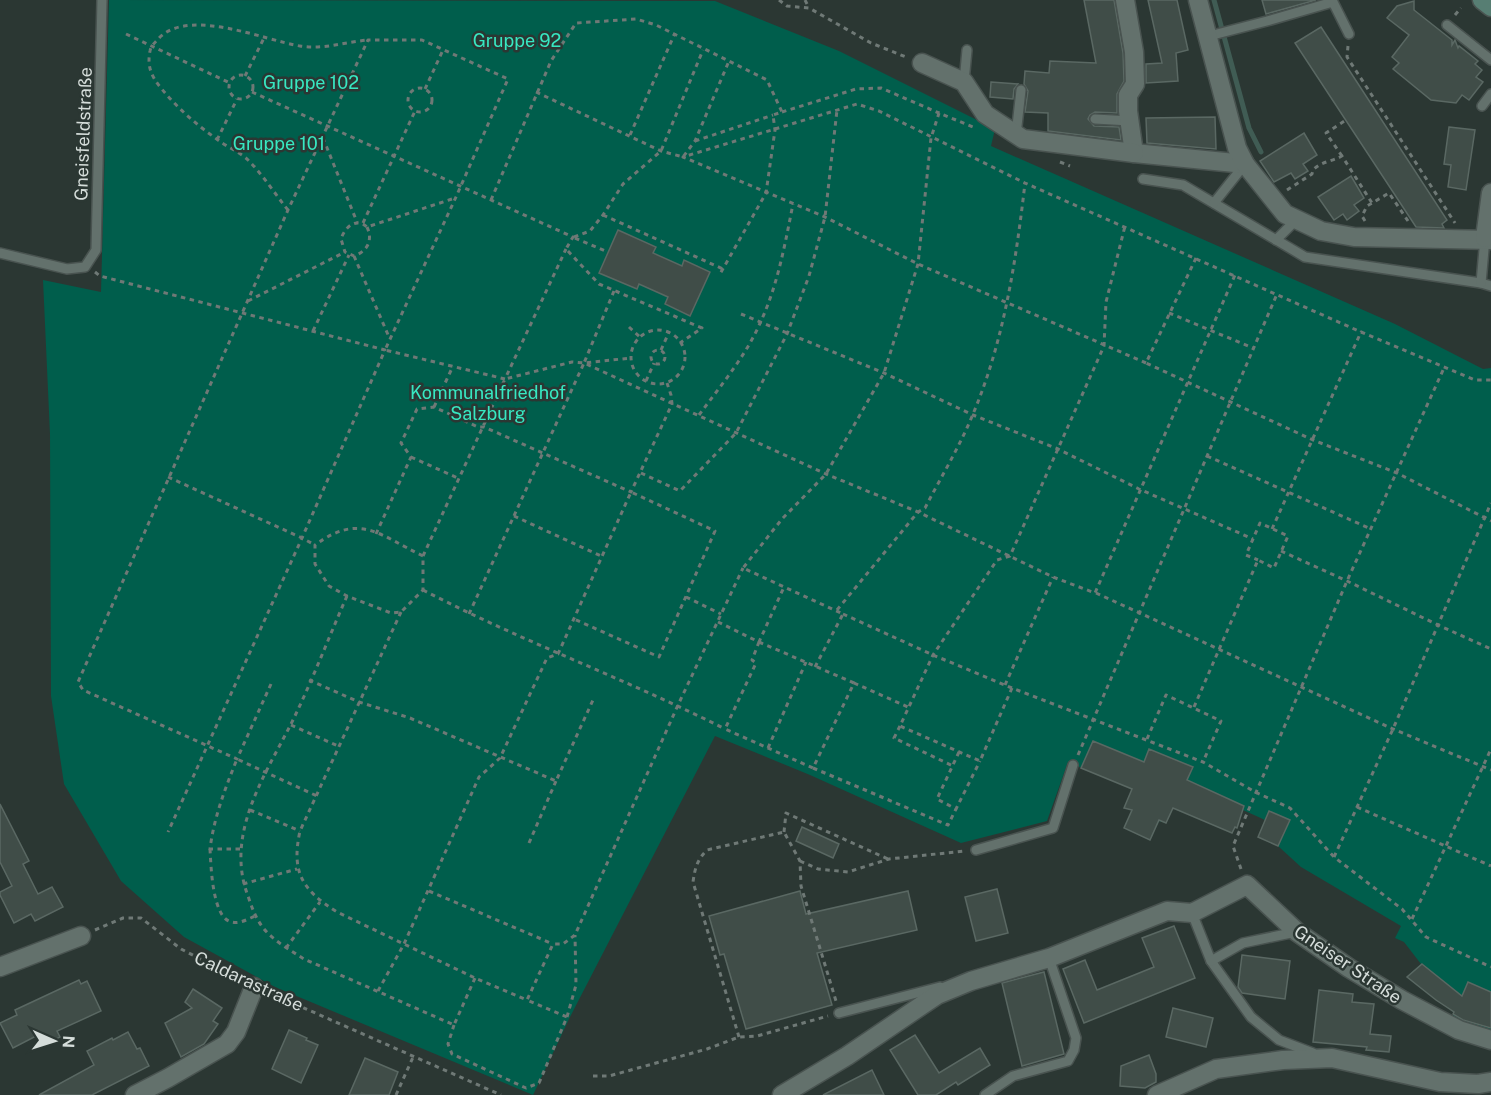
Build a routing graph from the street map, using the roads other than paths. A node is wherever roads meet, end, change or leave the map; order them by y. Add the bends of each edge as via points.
1 (102, 0) edge
2 (1125, 0) edge
3 (1198, 0) edge
4 (1482, 0) edge
5 (1491, 7) edge
6 (1447, 25) dead end
7 (1213, 34) junction
8 (1348, 34) road end
9 (967, 50) dead end
10 (1491, 60) edge
11 (922, 63) road end
12 (964, 82) junction
13 (1021, 90) dead end
14 (1491, 94) edge
15 (1482, 106) dead end
16 (1095, 119) dead end
17 (1130, 121) junction
18 (1016, 135) junction
19 (1134, 153) junction
20 (1245, 164) junction
21 (1143, 179) dead end
22 (1491, 193) edge
23 (1214, 204) junction
24 (1297, 219) junction
25 (1488, 239) edge
26 (1276, 240) junction
27 (0, 253) edge
28 (1481, 283) junction
29 (1491, 286) edge
30 (1074, 765) road end
31 (976, 850) road end
32 (1192, 913) junction
33 (1297, 932) junction
34 (81, 936) road end
35 (1049, 958) junction
36 (1211, 961) junction
37 (0, 967) edge
38 (1003, 971) junction
39 (254, 987) road end
40 (839, 1013) road end
41 (1491, 1040) edge
42 (1332, 1058) junction
43 (1491, 1082) edge
44 (135, 1095) edge
45 (782, 1095) edge
46 (985, 1095) edge
47 (1157, 1095) edge

1 - 27 lane, Gneisfeldstraße via 96,250 85,267 67,269
2 - 17 street via 1134,52 1135,84 1128,95
3 - 7 street
4 - 5 main road
6 - 10 lane
7 - 8 lane via 1333,2
7 - 20 street via 1237,148
9 - 12 lane
11 - 12 street
12 - 18 street via 985,114
13 - 18 lane
14 - 15 lane
16 - 17 lane
17 - 19 street
18 - 19 street
19 - 20 street
20 - 23 lane
20 - 24 street via 1285,214
21 - 23 lane via 1183,185
22 - 25 street
23 - 26 lane
24 - 25 street via 1322,231 1354,237
24 - 26 lane
25 - 28 lane
26 - 28 lane via 1305,257
28 - 29 lane
30 - 31 lane via 1053,828
32 - 33 street, Gneiser Straße via 1247,885
32 - 35 street via 1167,911
32 - 36 lane
33 - 36 lane via 1243,943
33 - 41 street, Gneiser Straße via 1402,1000 1459,1030
34 - 37 street
35 - 38 street
35 - 46 lane via 1076,1038 1074,1050 1068,1061 1013,1076
36 - 42 lane via 1251,1017 1279,1040
38 - 40 lane
38 - 45 street via 937,995
39 - 44 street via 227,1044
42 - 43 street via 1440,1083
42 - 47 street via 1283,1060 1216,1070

